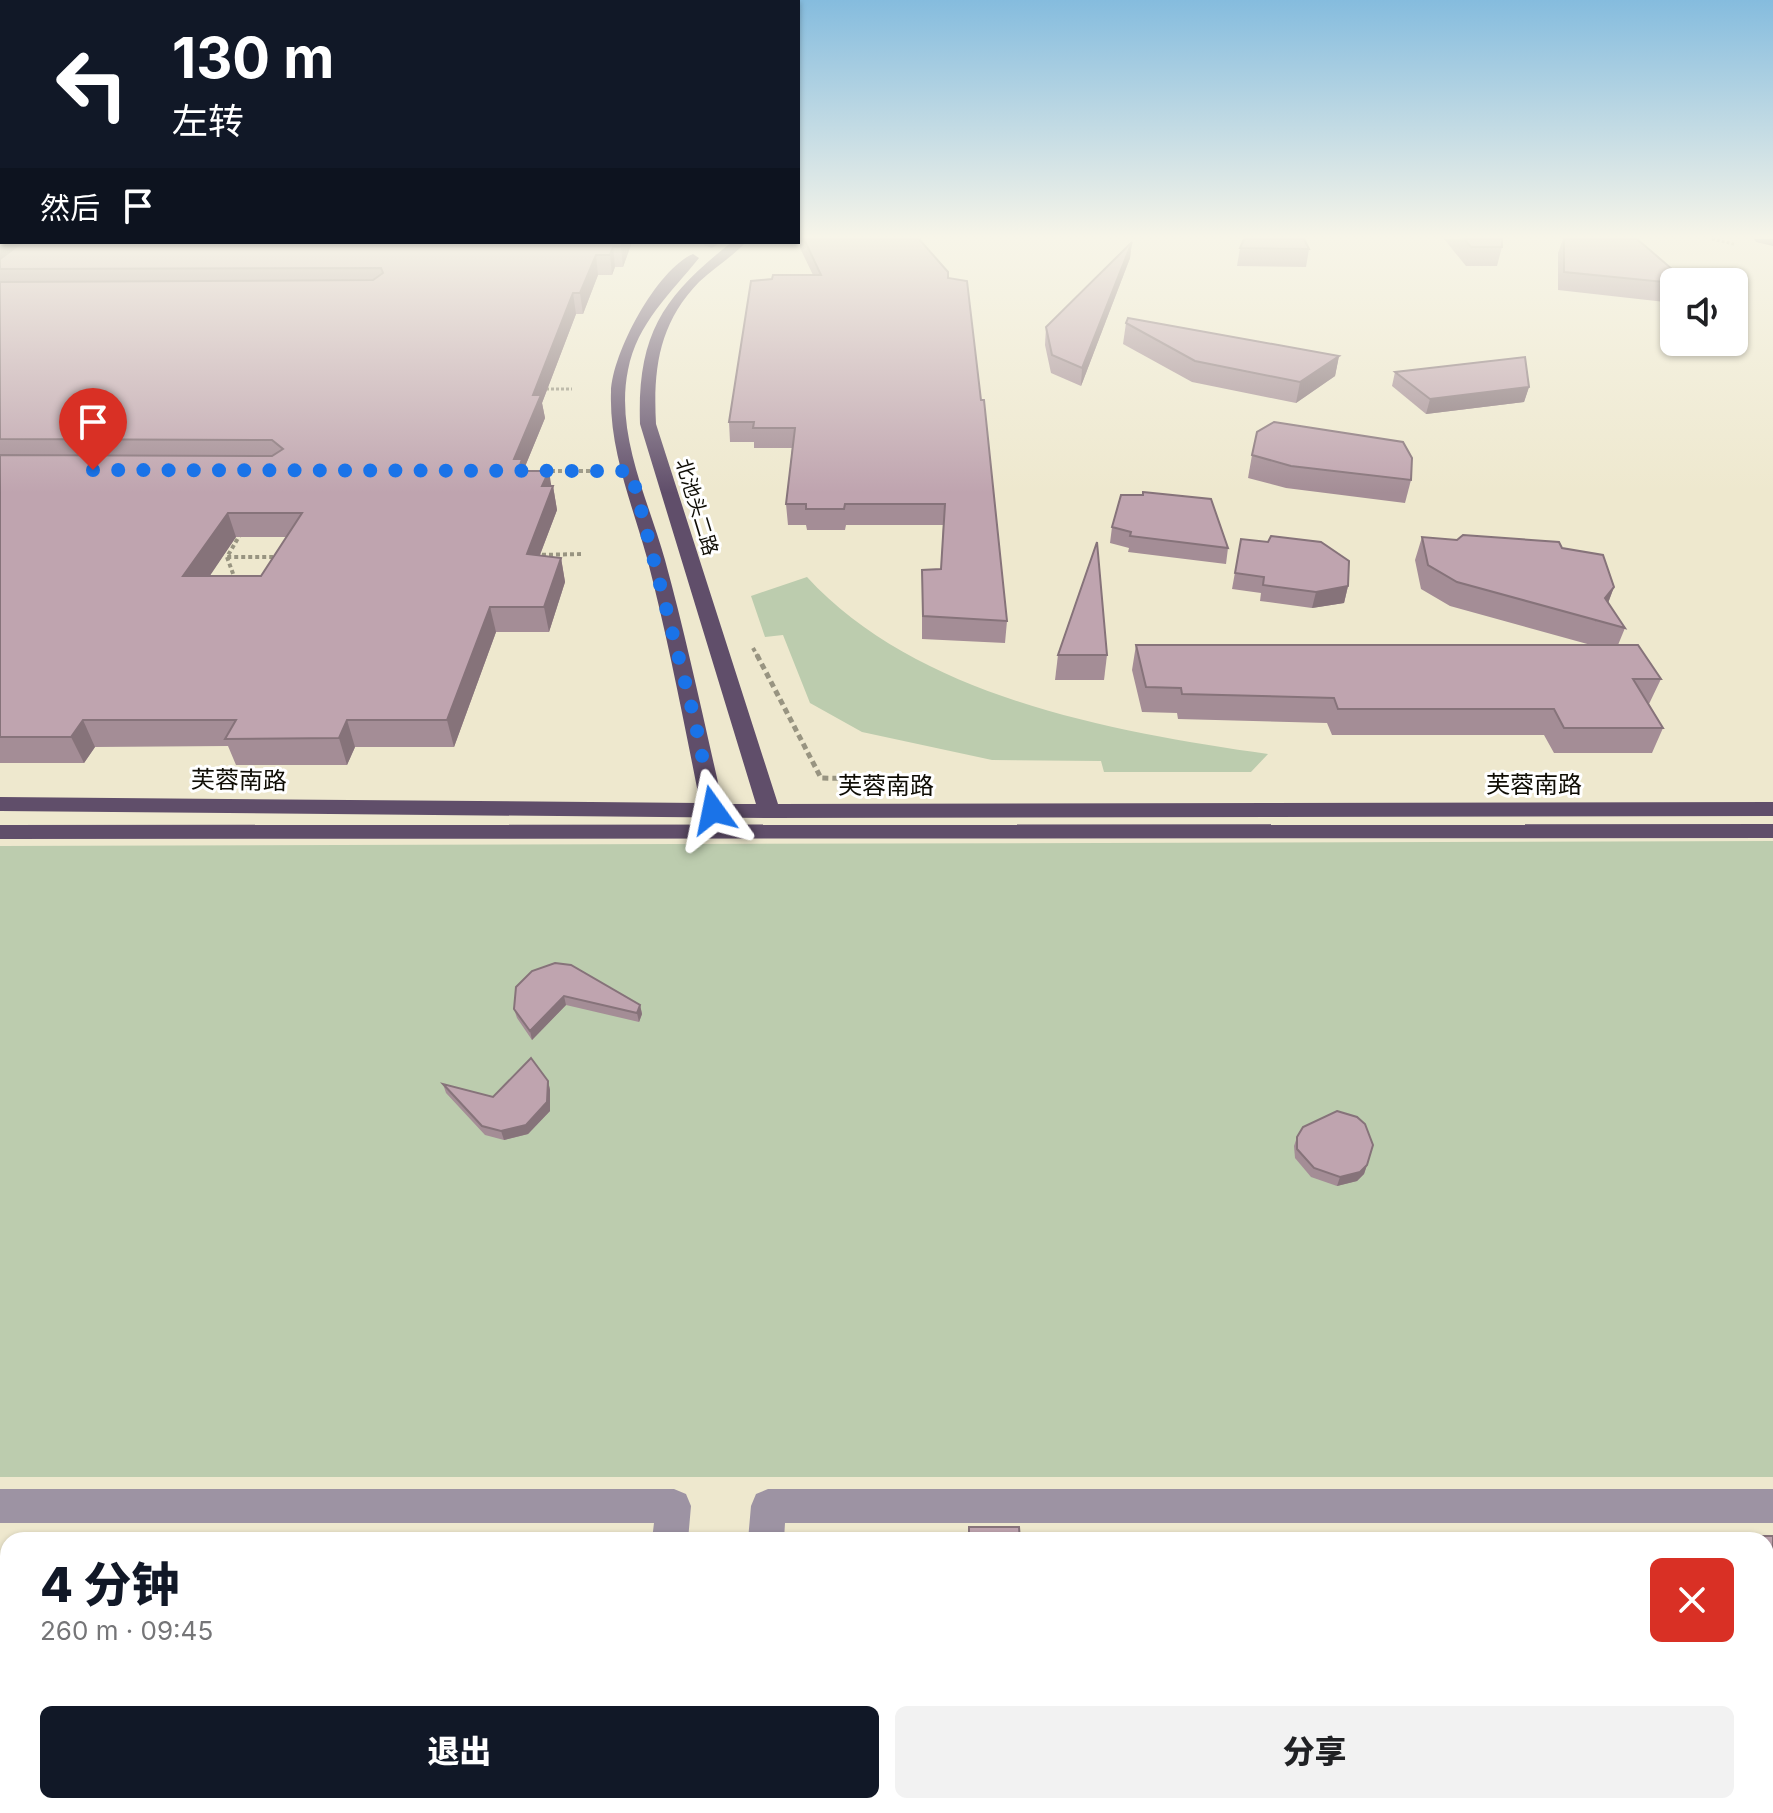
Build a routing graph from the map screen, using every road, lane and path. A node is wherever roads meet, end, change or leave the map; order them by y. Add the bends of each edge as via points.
1 (639, 324) edge
2 (660, 324) edge
3 (541, 389) edge
4 (572, 389) dead end
5 (539, 471) edge
6 (631, 471) junction
7 (242, 532) edge
8 (583, 554) dead end
9 (521, 555) edge
10 (227, 557) junction
11 (289, 557) edge
12 (222, 587) edge
13 (748, 639) dead end
14 (874, 779) dead end
15 (0, 804) edge
16 (1773, 809) edge
17 (713, 810) junction
18 (769, 811) junction
19 (1773, 831) edge
20 (1, 832) edge
21 (0, 1506) edge
22 (1773, 1506) edge
23 (671, 1532) edge
24 (766, 1532) edge

1 - 6 main road via 618,389
2 - 18 main road, 北池头二路 via 653,336 645,393 648,424
3 - 4 path
5 - 6 path
6 - 17 main road via 692,706
7 - 10 path
8 - 9 path
10 - 11 path
10 - 12 path via 238,586
13 - 14 path via 821,778
15 - 17 main road, 芙蓉南路
16 - 18 main road, 芙蓉南路
17 - 18 main road, 芙蓉南路
19 - 20 main road, 芙蓉南路
21 - 23 street via 674,1506
22 - 24 street via 768,1506

